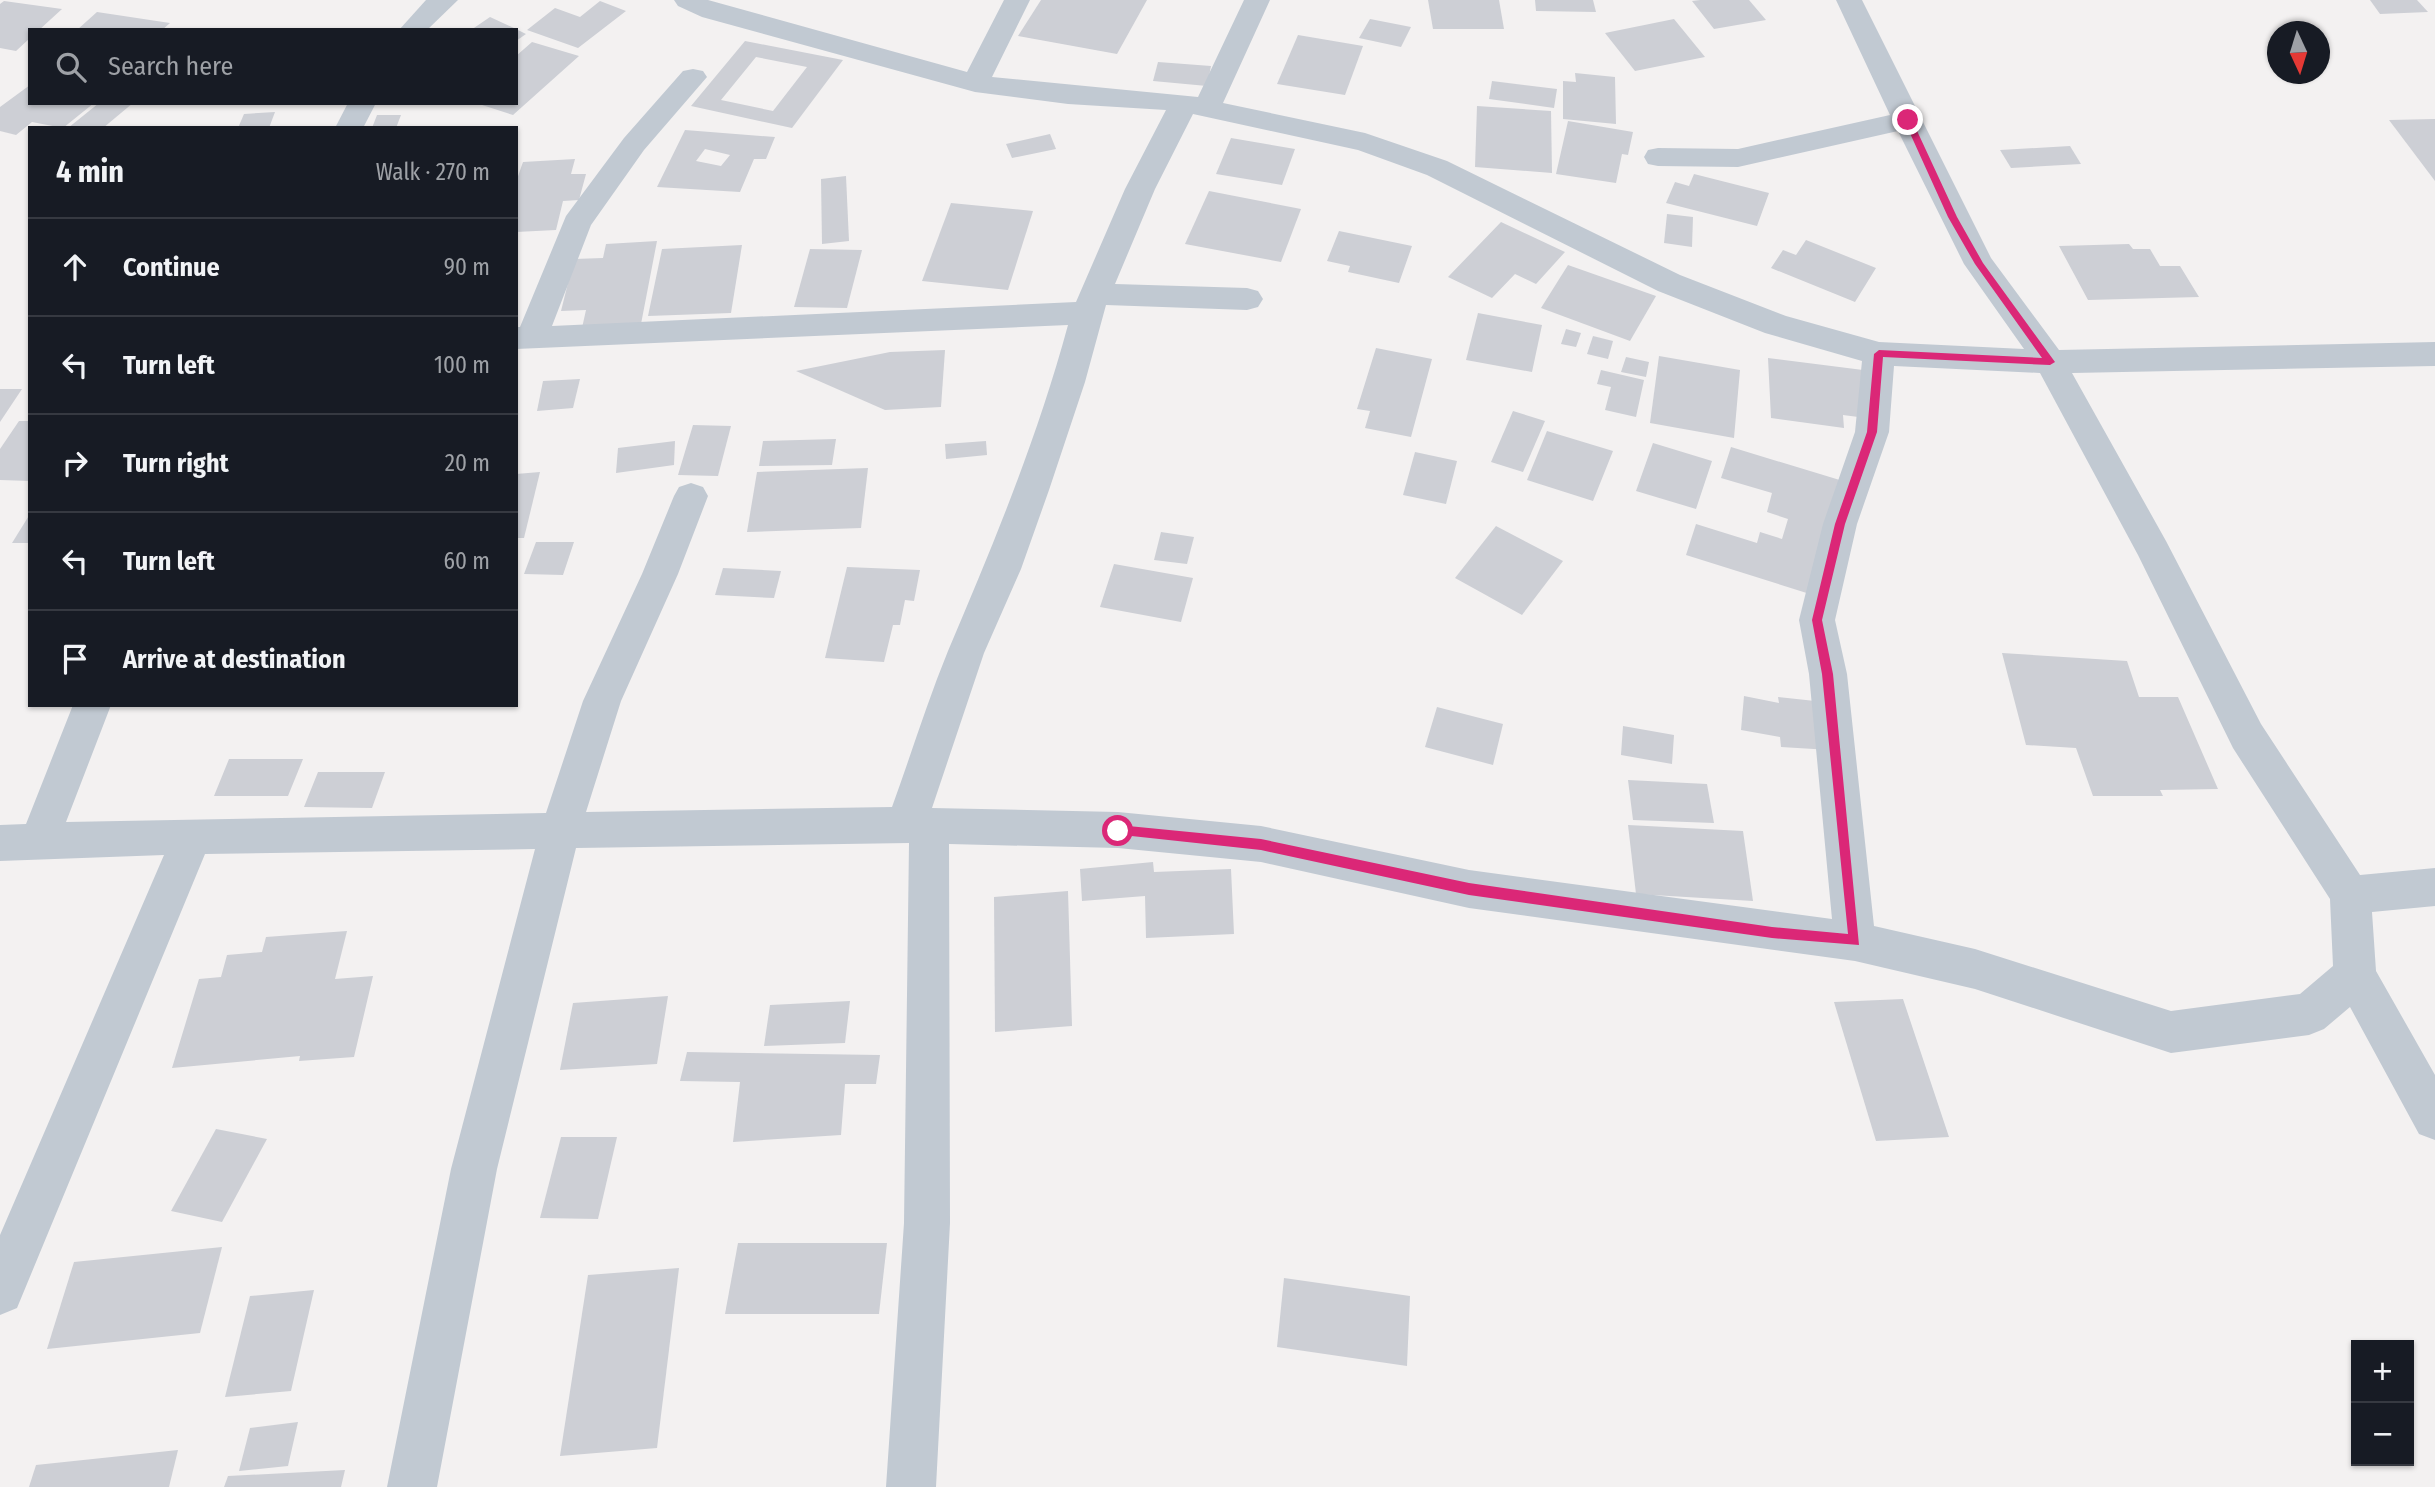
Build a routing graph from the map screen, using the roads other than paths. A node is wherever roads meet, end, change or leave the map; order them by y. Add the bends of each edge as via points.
1 (446, 0) edge
2 (687, 0) edge
3 (779, 0) edge
4 (1017, 0) edge
5 (1257, 0) edge
6 (1849, 0) edge
7 (761, 25) junction
8 (414, 28) edge
9 (693, 77) dead end
10 (975, 83) junction
11 (361, 105) edge
12 (1196, 106) junction
13 (1908, 120) junction
14 (350, 126) edge
15 (1658, 157) dead end
16 (1247, 299) dead end
17 (1091, 303) junction
18 (524, 338) edge
19 (1879, 354) junction
20 (2435, 354) edge
21 (2050, 362) junction
22 (691, 496) dead end
23 (91, 707) edge
24 (918, 825) junction
25 (560, 830) junction
26 (192, 836) junction
27 (19, 842) edge
28 (2435, 887) edge
29 (2350, 895) junction
30 (1855, 941) junction
31 (2355, 975) junction
32 (2435, 1118) edge
33 (0, 1291) edge
34 (412, 1487) edge
35 (911, 1487) edge

1 - 8 street
2 - 7 street
3 - 7 street
4 - 10 street
5 - 12 street
6 - 13 street
7 - 10 street
9 - 18 street via 635,144 577,223
10 - 12 street
11 - 14 street
12 - 17 street via 1140,189
12 - 19 street via 1365,142 1413,159 1668,283 1776,325
13 - 15 street via 1738,158
13 - 21 street via 1979,264
16 - 17 street
17 - 18 street via 661,334
17 - 24 street via 1032,490 966,653
19 - 21 street
19 - 30 street via 1872,432 1840,524 1817,620 1828,674
20 - 21 street
21 - 29 street via 2154,551 2247,736
22 - 25 street via 602,701
23 - 27 street
24 - 25 street
24 - 30 street via 1118,831 1261,844 1469,889
24 - 35 street via 927,1223
25 - 26 street
25 - 34 street via 474,1170
26 - 27 street
26 - 33 street
28 - 29 street
29 - 31 street
30 - 31 street via 1975,969 2171,1032 2309,1014
31 - 32 street

